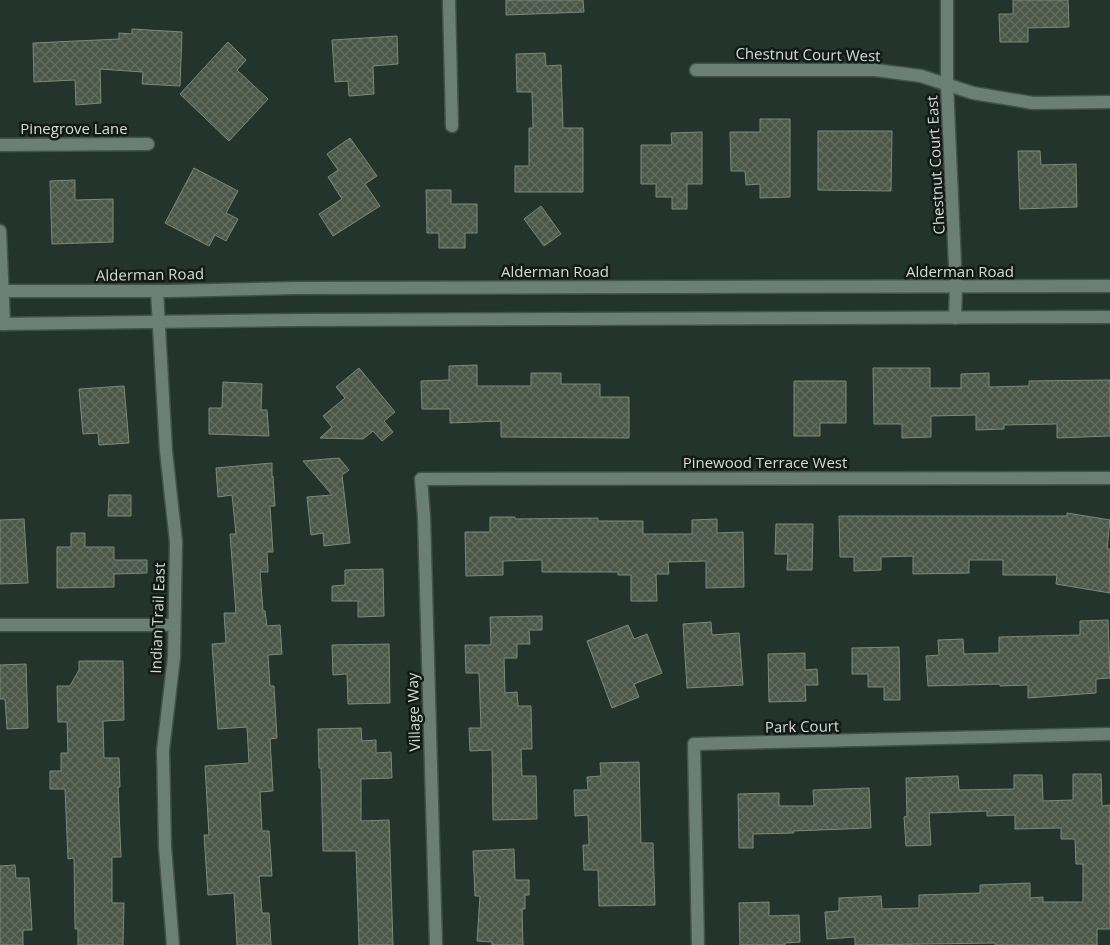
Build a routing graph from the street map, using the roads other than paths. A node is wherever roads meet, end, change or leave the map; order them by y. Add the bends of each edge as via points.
1 (449, 0) edge
2 (947, 0) edge
3 (696, 70) dead end
4 (947, 85) junction
5 (1110, 102) edge
6 (452, 126) dead end
7 (148, 144) dead end
8 (0, 145) edge
9 (0, 231) edge
10 (1110, 286) edge
11 (956, 287) junction
12 (2, 291) edge
13 (157, 291) junction
14 (1110, 317) edge
15 (955, 318) junction
16 (158, 323) junction
17 (2, 324) edge
18 (1110, 478) edge
19 (421, 479) joint
20 (0, 625) edge
21 (174, 625) junction
22 (1110, 734) edge
23 (173, 945) edge
24 (436, 945) edge
25 (698, 945) edge

1 - 6 street
2 - 4 street
3 - 4 street, Chestnut Court West via 875,70 921,76
4 - 5 street, Chestnut Court East via 973,93 1033,103
4 - 11 street, Chestnut Court East
7 - 8 street, Pinegrove Lane
9 - 12 street
10 - 11 street, Alderman Road
11 - 13 street, Alderman Road
11 - 15 street, Chestnut Court East
12 - 13 street, Alderman Road
12 - 17 street
13 - 16 street, Indian Trail East
14 - 15 street
15 - 16 street
16 - 17 street
16 - 21 street, Indian Trail East via 166,451 176,542
18 - 19 street, Pinewood Terrace West
19 - 24 street, Village Way
20 - 21 street
21 - 23 street, Indian Trail East via 174,657 162,750
22 - 25 street, Park Court via 694,744

